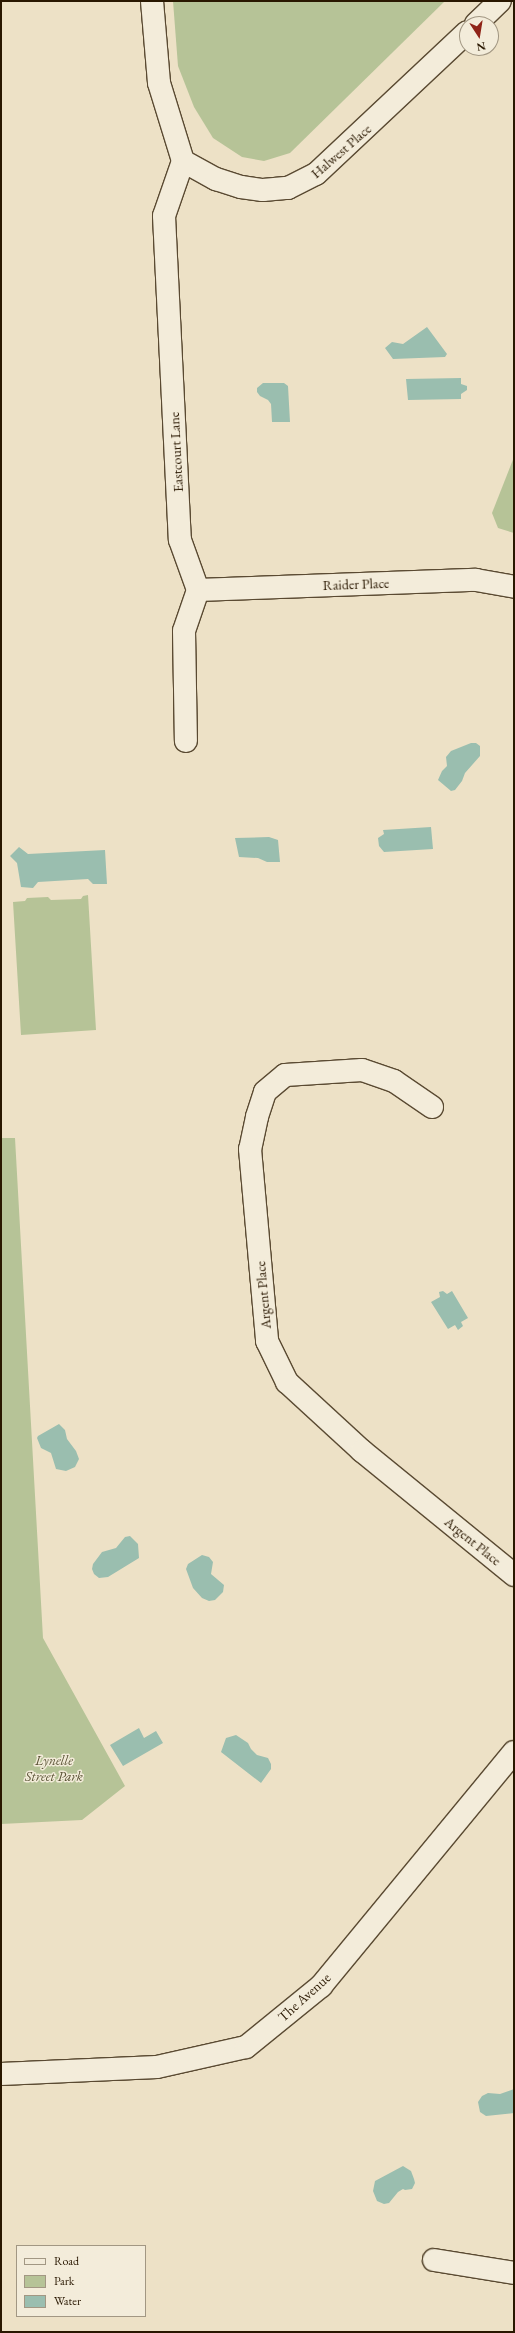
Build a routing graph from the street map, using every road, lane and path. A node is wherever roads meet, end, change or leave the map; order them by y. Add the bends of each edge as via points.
1 (152, 1) edge
2 (500, 1) edge
3 (484, 16) edge
4 (459, 40) edge
5 (183, 161) junction
6 (514, 587) edge
7 (198, 590) junction
8 (186, 741) dead end
9 (432, 1107) dead end
10 (514, 1575) edge
11 (514, 1752) edge
12 (1, 2074) edge
13 (434, 2260) dead end
14 (514, 2273) edge

1 - 5 street via 159,83
2 - 3 street
4 - 5 street, Halwest Place via 336,158 296,186 277,190 241,187 216,179
5 - 7 street, Eastcourt Lane via 164,216 180,540
6 - 7 street, Raider Place via 476,580
7 - 8 street via 184,631
9 - 10 street, Argent Place via 394,1081 362,1070 285,1075 265,1092 250,1149 267,1341 287,1382 362,1451
11 - 12 street, The Avenue via 321,1986 246,2047 157,2067
13 - 14 street

